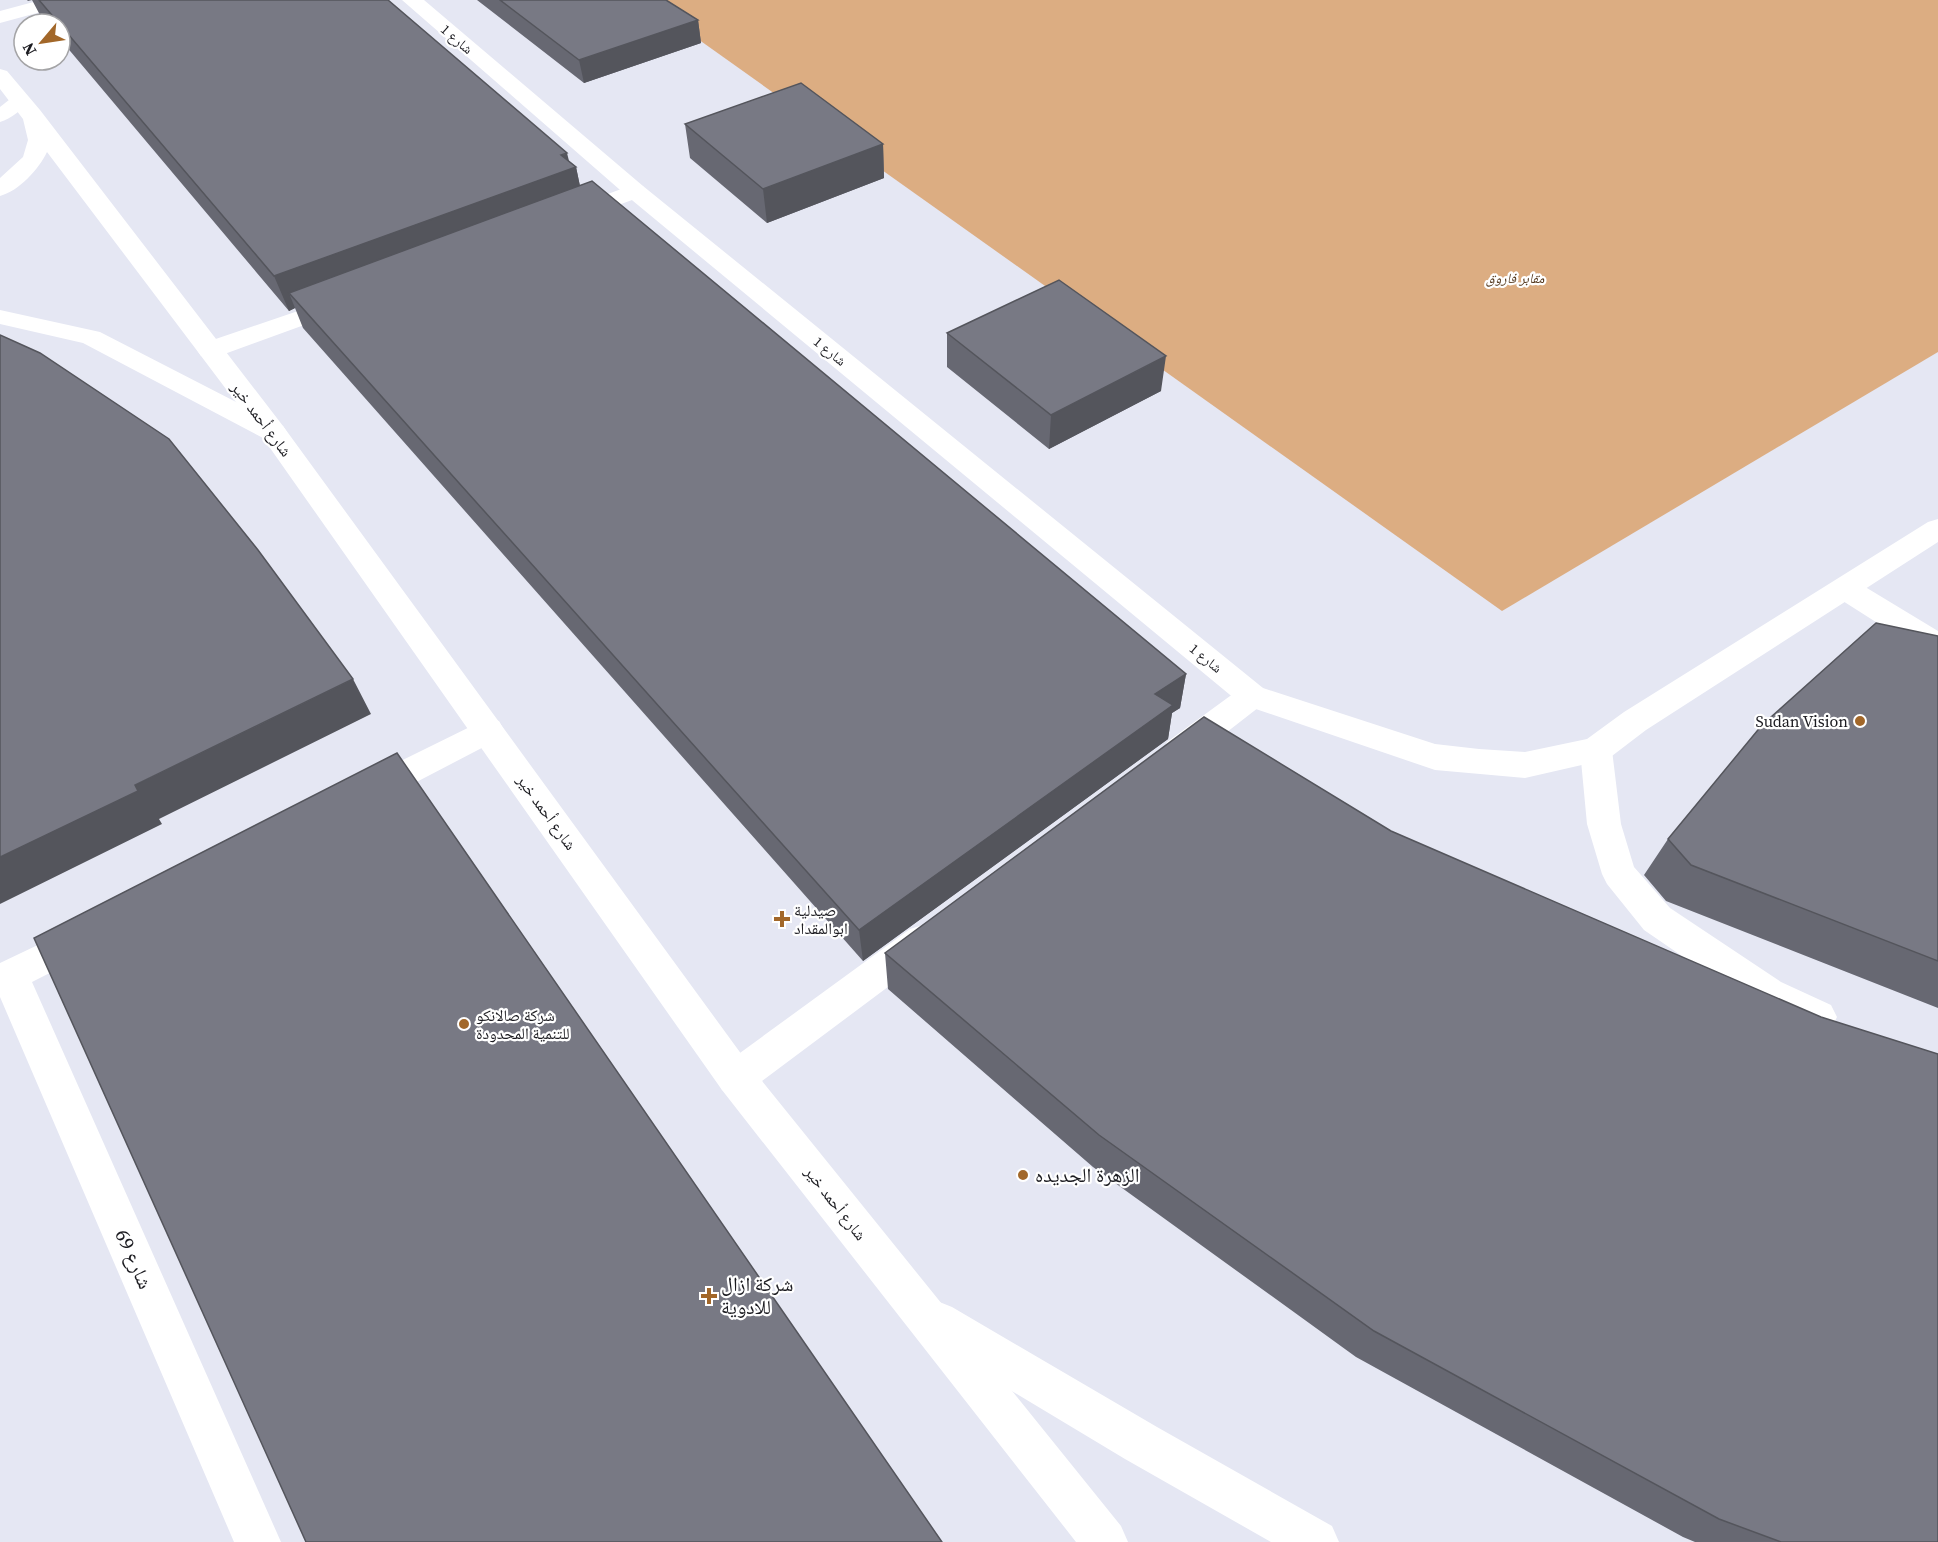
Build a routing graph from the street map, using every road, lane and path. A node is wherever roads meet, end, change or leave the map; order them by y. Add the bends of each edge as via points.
1 (63, 0) edge
2 (412, 0) edge
3 (0, 17) edge
4 (0, 75) edge
5 (26, 106) junction
6 (0, 116) edge
7 (0, 189) edge
8 (635, 191) junction
9 (548, 225) edge
10 (364, 295) edge
11 (0, 317) edge
12 (210, 350) junction
13 (273, 432) junction
14 (1938, 529) edge
15 (1846, 589) junction
16 (1938, 643) edge
17 (1252, 696) junction
18 (488, 730) junction
19 (1596, 750) junction
20 (1157, 767) edge
21 (339, 806) edge
22 (117, 921) edge
23 (946, 922) edge
24 (5, 979) edge
25 (1850, 1032) edge
26 (736, 1078) junction
27 (923, 1314) junction
28 (258, 1542) edge
29 (1105, 1542) edge
30 (1316, 1542) edge

1 - 3 street
2 - 8 street, شارع 1
4 - 5 street, شارع أحمد خير
5 - 6 lane
5 - 7 street via 36,124 39,148 34,161
5 - 12 street, شارع أحمد خير
8 - 9 street
8 - 17 street, شارع 1
10 - 12 street
11 - 13 street via 92,337
12 - 13 street, شارع أحمد خير
13 - 18 street, شارع أحمد خير
14 - 15 street
15 - 16 street
15 - 19 street via 1635,721
17 - 19 street via 1435,757 1526,765
17 - 20 street
18 - 21 street
18 - 26 street, شارع أحمد خير
19 - 25 street via 1604,824 1619,874 1658,919 1768,994
22 - 24 street
23 - 26 street
24 - 28 street, شارع 69
26 - 27 street, شارع أحمد خير
27 - 29 street, شارع أحمد خير
27 - 30 street

